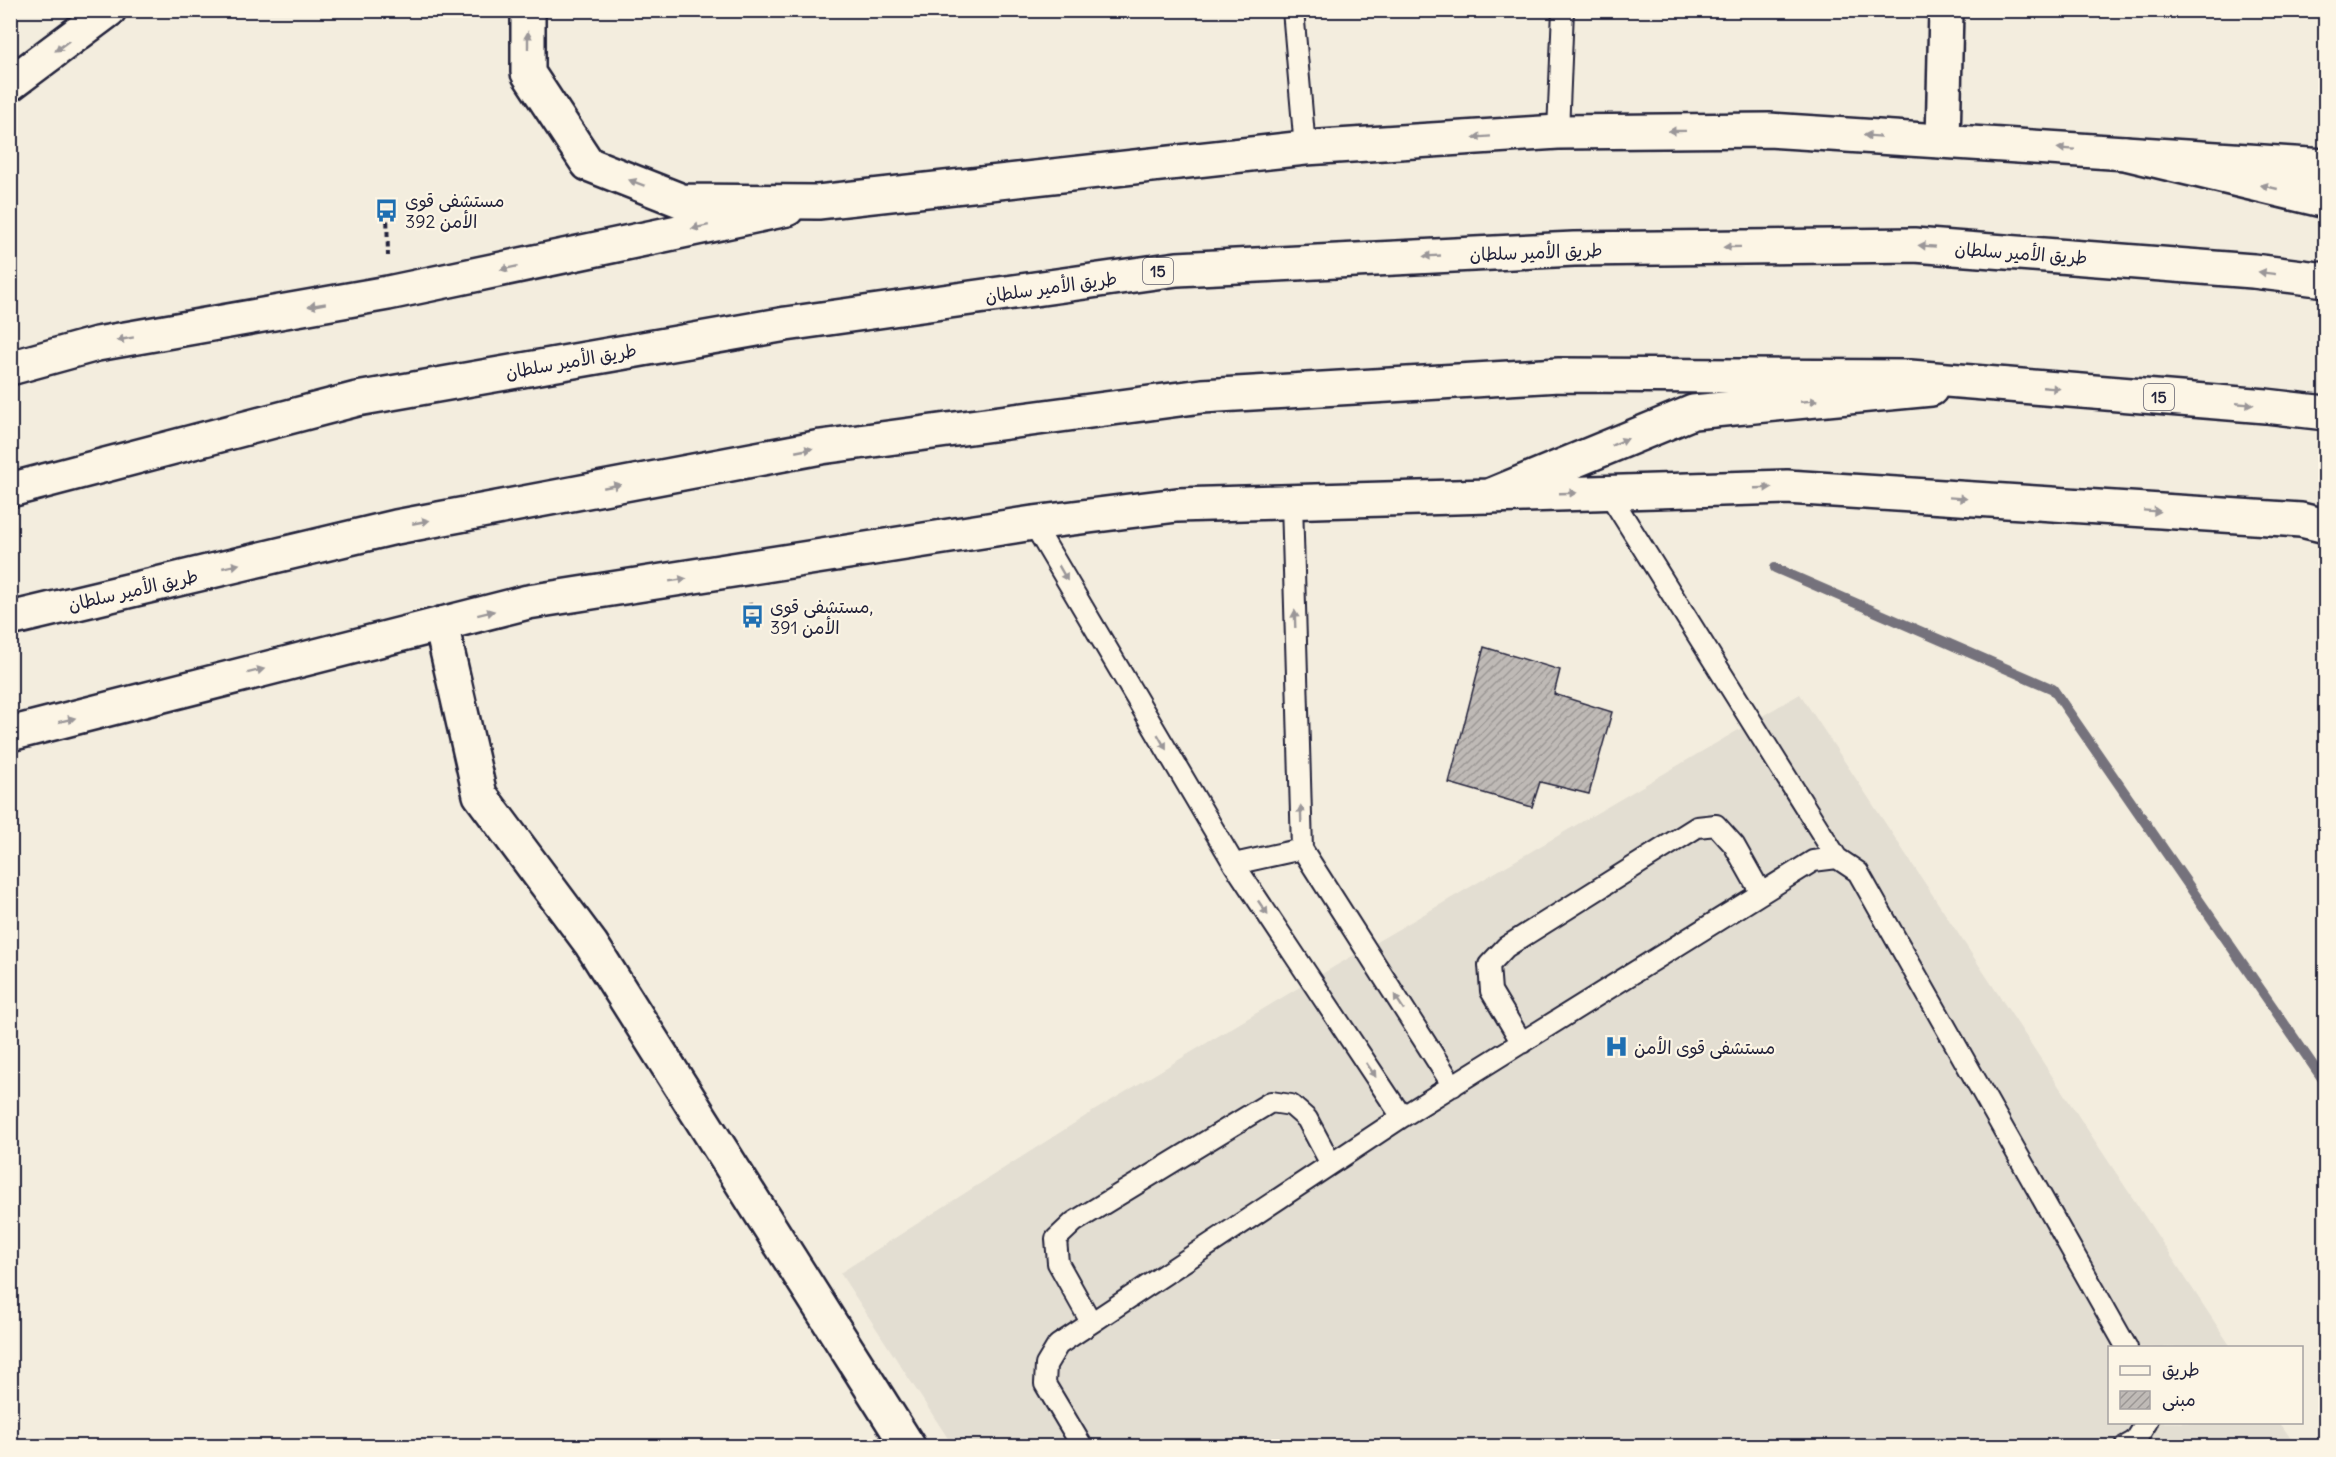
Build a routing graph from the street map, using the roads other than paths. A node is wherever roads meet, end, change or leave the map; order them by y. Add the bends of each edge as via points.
1 (109, 10) edge
2 (528, 10) edge
3 (1293, 10) edge
4 (1563, 10) edge
5 (1946, 10) edge
6 (10, 84) edge
7 (1558, 132) junction
8 (1943, 141) junction
9 (1305, 148) junction
10 (2125, 153) junction
11 (2325, 166) edge
12 (2325, 201) edge
13 (818, 202) junction
14 (2325, 280) edge
15 (10, 368) edge
16 (1992, 383) junction
17 (2325, 413) edge
18 (10, 490) edge
19 (1608, 492) junction
20 (1489, 496) junction
21 (1292, 502) junction
22 (1033, 523) junction
23 (2325, 526) edge
24 (10, 619) edge
25 (441, 624) junction
26 (10, 734) edge
27 (1302, 849) junction
28 (1837, 858) junction
29 (1234, 864) junction
30 (1761, 894) junction
31 (1522, 1044) junction
32 (1454, 1086) junction
33 (1402, 1117) junction
34 (1331, 1164) junction
35 (1091, 1322) junction
36 (2126, 1346) edge
37 (2146, 1424) edge
38 (908, 1446) edge
39 (1082, 1446) edge
40 (2126, 1446) edge

1 -> 6 main road
13 -> 2 main road via 682,201 588,164 528,73
3 - 9 lane
4 - 7 lane
5 - 8 main road
8 -> 7 main road via 1769,130
7 -> 9 main road
10 -> 8 main road
9 - 13 main road
10 - 11 main road
12 -> 10 main road
13 -> 15 main road via 388,293 97,344
14 -> 18 main road, طريق الأمير سلطان / 15 via 1914,245 1574,249 1177,269 786,324 357,399
16 -> 17 main road, طريق الأمير سلطان / 15
20 -> 16 main road via 1693,411
24 -> 16 main road, طريق الأمير سلطان / 15 via 396,527 809,449 1202,396 1559,375 1910,377
20 -> 19 main road
19 -> 23 main road via 1787,487 2301,520
19 - 28 lane
20 - 21 main road
21 - 22 main road via 1177,505
27 -> 21 lane
25 -> 22 main road via 528,602
22 -> 29 lane
26 -> 25 main road
25 - 38 main road via 480,795 591,944
27 - 29 lane
32 -> 27 lane
28 - 30 lane via 1813,861
28 - 36 lane via 1858,872
29 -> 33 lane
30 - 31 lane
30 - 31 lane via 1734,845 1716,825 1697,827 1506,947 1489,965 1491,991
31 - 32 lane
32 - 33 lane
33 - 34 lane
34 - 35 lane
34 - 35 lane via 1307,1119 1291,1105 1271,1101 1074,1222 1056,1239 1059,1263
35 - 39 lane via 1058,1345 1046,1365 1044,1383
37 - 40 lane via 2135,1441

